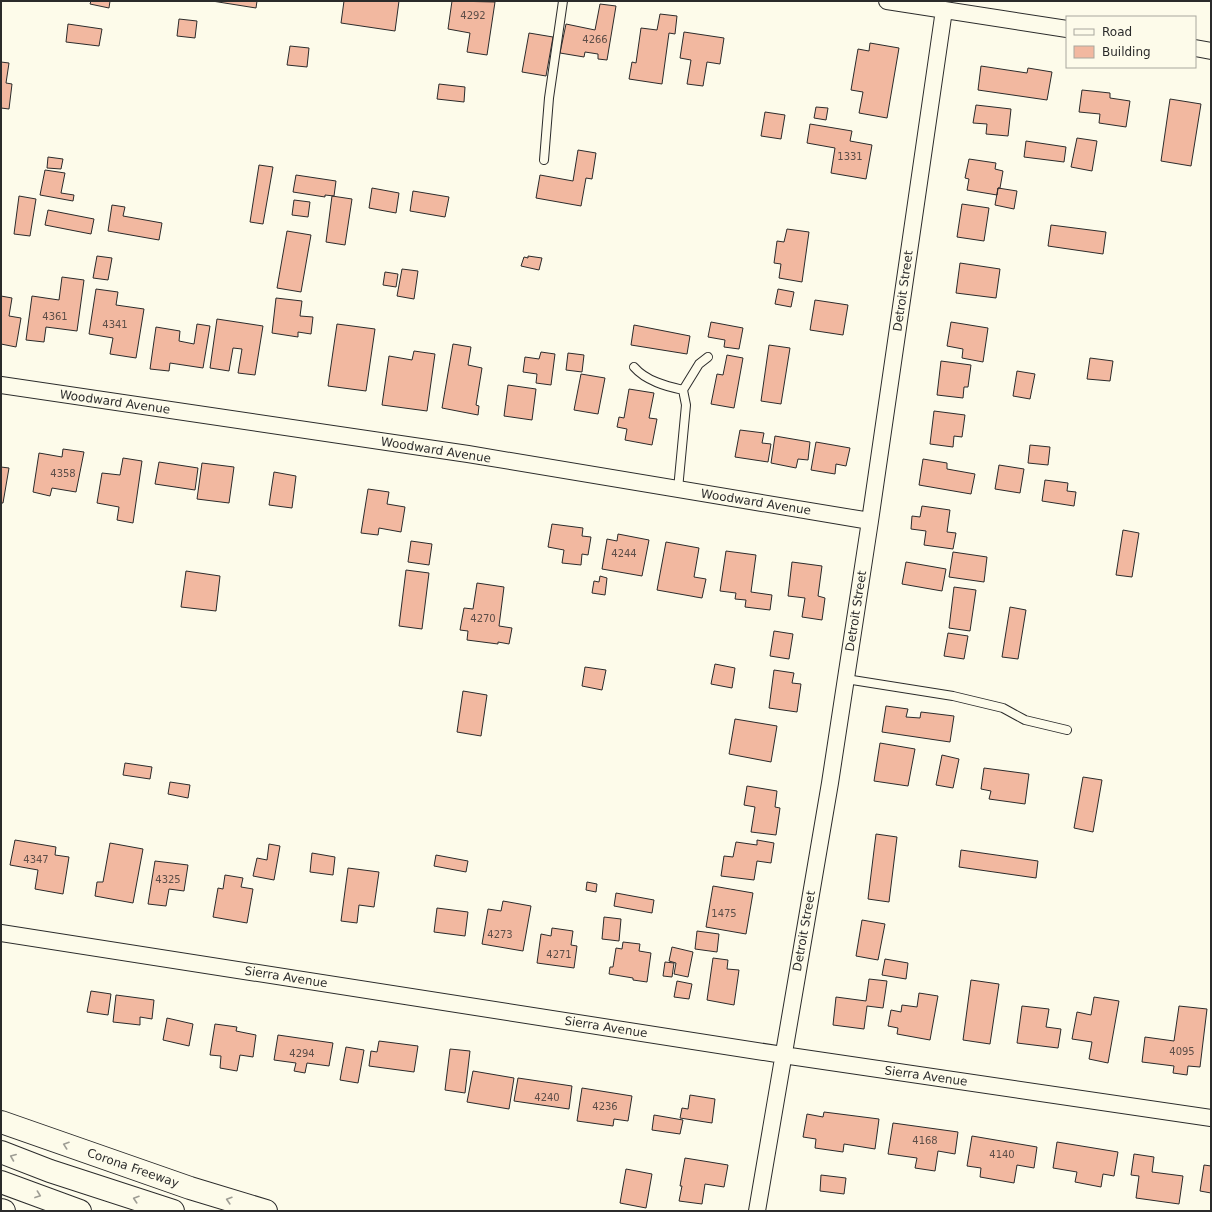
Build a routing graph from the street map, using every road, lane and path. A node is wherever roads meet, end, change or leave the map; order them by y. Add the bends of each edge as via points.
1 (563, 1) edge
2 (887, 1) edge
3 (944, 10) junction
4 (1066, 29) edge
5 (1196, 48) edge
6 (1211, 51) edge
7 (544, 160) dead end
8 (708, 357) dead end
9 (634, 367) dead end
10 (1, 385) edge
11 (683, 390) junction
12 (678, 489) junction
13 (870, 521) junction
14 (846, 679) junction
15 (1068, 730) dead end
16 (1, 933) edge
17 (783, 1055) junction
18 (1211, 1118) edge
19 (1, 1122) edge
20 (1, 1152) edge
21 (1, 1182) edge
22 (1, 1210) edge
23 (4, 1211) edge
24 (80, 1211) edge
25 (173, 1211) edge
26 (266, 1211) edge
27 (757, 1211) edge

1 - 7 lane via 549,98
2 - 3 street
3 - 4 street
3 - 13 street, Detroit Street
5 - 6 street
8 - 11 lane via 699,364
9 - 11 lane via 639,373 661,384
10 - 12 street, Woodward Avenue via 468,454
11 - 12 lane via 686,405
12 - 13 street, Woodward Avenue
13 - 14 street, Detroit Street
14 - 15 lane via 953,696 1003,708 1025,720
14 - 17 street, Detroit Street
16 - 17 street, Sierra Avenue
17 - 18 street, Sierra Avenue
17 - 27 street, Detroit Street
26 -> 19 highway, Corona Freeway via 190,1188
25 -> 20 highway via 50,1171
21 -> 24 highway
22 - 23 highway

